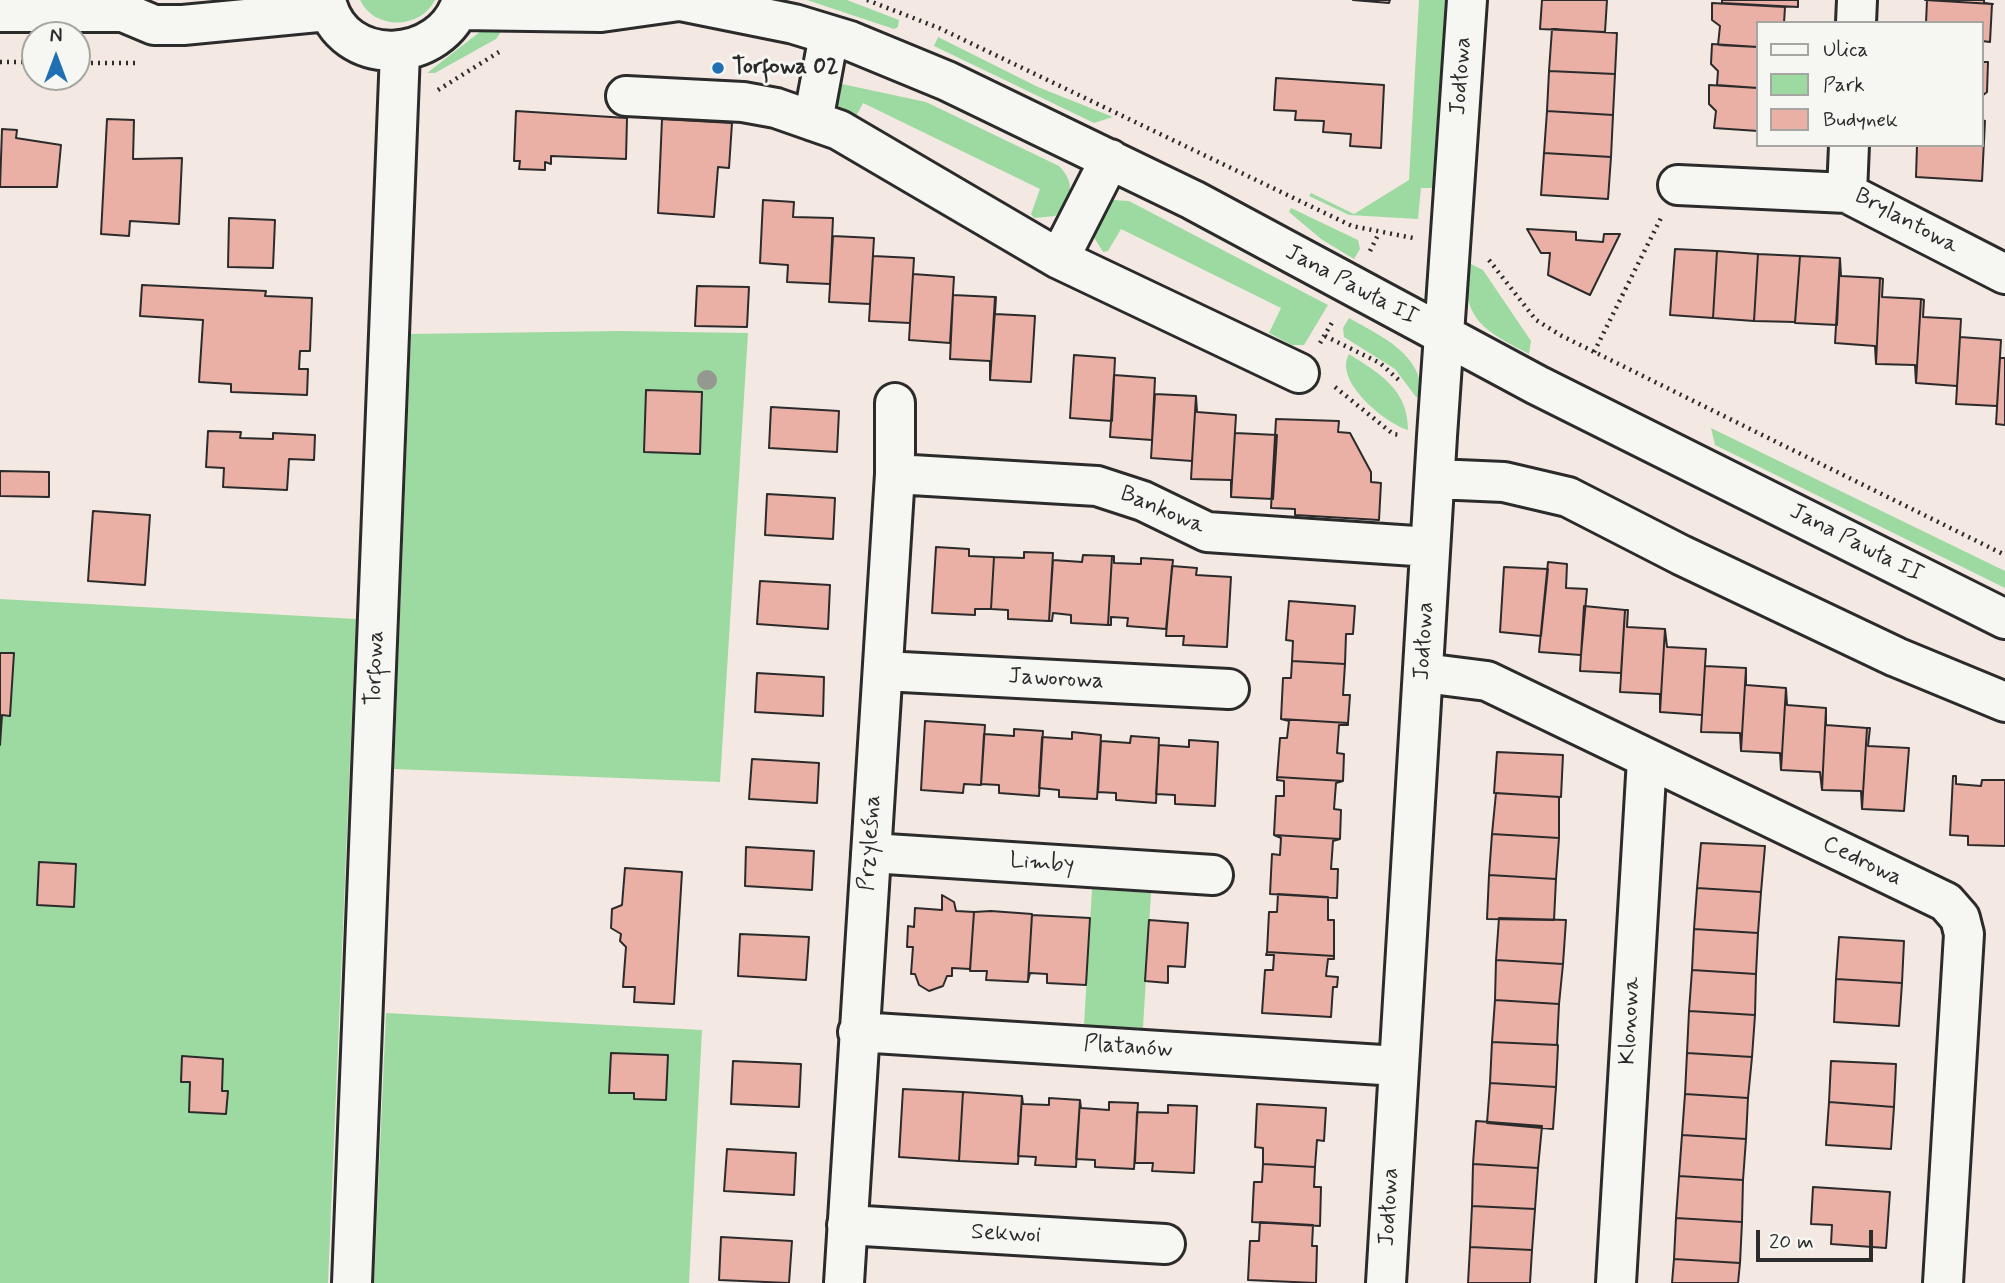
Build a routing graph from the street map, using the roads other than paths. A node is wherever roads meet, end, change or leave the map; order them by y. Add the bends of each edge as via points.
1 (1467, 0) edge
2 (1857, 0) edge
3 (677, 1) edge
4 (327, 5) edge
5 (460, 5) edge
6 (133, 6) edge
7 (0, 12) edge
8 (1856, 21) edge
9 (829, 35) junction
10 (400, 52) junction
11 (626, 96) dead end
12 (813, 121) junction
13 (1849, 147) edge
14 (1110, 159) junction
15 (1678, 185) road end
16 (1847, 192) junction
17 (1059, 259) junction
18 (2005, 274) edge
19 (1445, 336) junction
20 (1299, 373) road end
21 (895, 403) dead end
22 (895, 474) junction
23 (1435, 479) junction
24 (1430, 547) junction
25 (2005, 619) edge
26 (883, 671) junction
27 (1424, 673) junction
28 (1229, 689) dead end
29 (2005, 702) edge
30 (1647, 759) junction
31 (871, 853) junction
32 (1213, 875) dead end
33 (858, 1032) junction
34 (1398, 1066) junction
35 (847, 1226) junction
36 (1165, 1244) dead end
37 (352, 1283) edge
38 (844, 1283) edge
39 (1386, 1283) edge
40 (1616, 1283) edge
41 (1943, 1283) edge

1 - 19 street, Jodłowa
2 - 8 street
3 - 5 street, Jana Pawła II via 601,12
3 - 9 street, Jana Pawła II
4 - 6 street via 183,25 154,25
4 - 10 street via 336,24 357,43
5 - 10 street via 442,33 423,46
6 - 7 street
9 - 12 street
9 - 14 street, Jana Pawła II via 903,61
10 - 37 street, Torfowa
11 - 12 street via 743,102
12 - 17 street via 839,130
13 - 16 street, Brylantowa
14 - 17 street
14 - 19 street, Jana Pawła II
15 - 16 street
16 - 18 street, Brylantowa
17 - 20 street
19 - 23 street, Jodłowa
19 - 25 street, Jana Pawła II
21 - 22 street, Przyleśna
22 - 24 street, Bankowa via 1097,486 1143,501 1206,532
22 - 26 street, Przyleśna
23 - 24 street, Jodłowa
23 - 29 street via 1504,482 1568,497 1884,651
24 - 27 street, Jodłowa
26 - 28 street, Jaworowa
26 - 31 street, Przyleśna
27 - 30 street, Cedrowa via 1487,681
27 - 34 street, Jodłowa
30 - 40 street, Klonowa
30 - 41 street, Cedrowa via 1946,902 1960,918 1964,933
31 - 32 street, Limby
31 - 33 street, Przyleśna
33 - 34 street, Platanów
33 - 35 street, Przyleśna
34 - 39 street, Jodłowa
35 - 36 street, Sekwoi
35 - 38 street, Przyleśna

